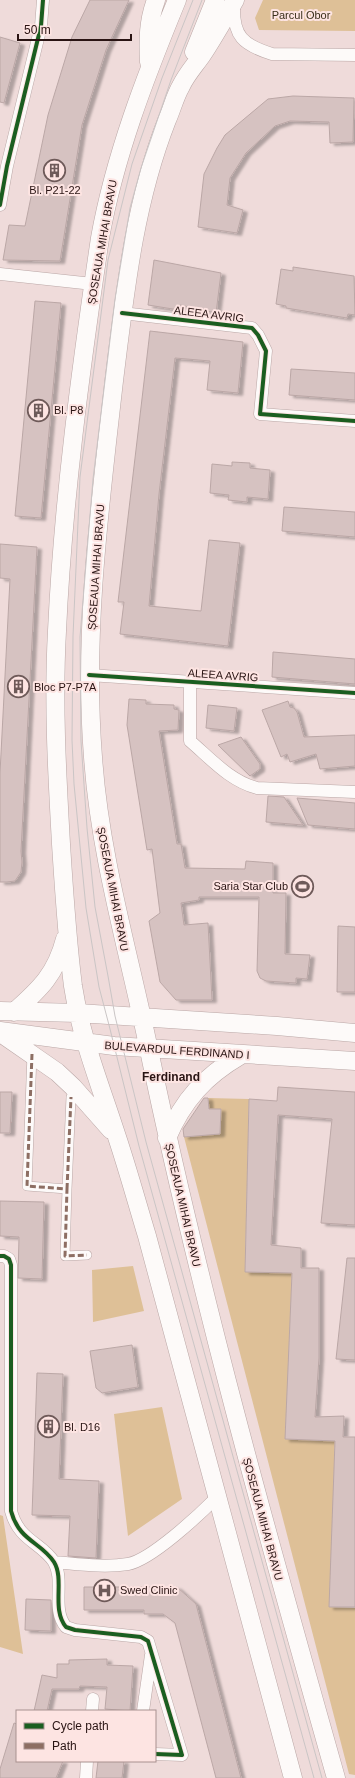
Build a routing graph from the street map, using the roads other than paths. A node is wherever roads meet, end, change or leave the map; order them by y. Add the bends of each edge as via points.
1 (43, 0) edge
2 (156, 0) edge
3 (177, 0) edge
4 (215, 0) edge
5 (234, 1) edge
6 (355, 55) edge
7 (149, 67) junction
8 (181, 84) junction
9 (0, 205) edge
10 (0, 274) edge
11 (93, 284) junction
12 (122, 313) junction
13 (355, 421) edge
14 (89, 675) junction
15 (190, 681) junction
16 (355, 693) edge
17 (355, 792) edge
18 (66, 922) junction
19 (7, 1012) edge
20 (78, 1013) junction
21 (141, 1018) junction
22 (0, 1032) edge
23 (355, 1033) edge
24 (86, 1043) junction
25 (149, 1049) junction
26 (32, 1054) junction
27 (241, 1055) junction
28 (355, 1061) edge
29 (71, 1097) dead end
30 (117, 1137) junction
31 (167, 1138) junction
32 (67, 1189) junction
33 (87, 1255) dead end
34 (0, 1256) edge
35 (216, 1498) junction
36 (54, 1562) junction
37 (152, 1652) junction
38 (143, 1710) edge
39 (156, 1754) edge
40 (87, 1762) edge
41 (86, 1778) edge
42 (293, 1778) edge
43 (336, 1778) edge

1 - 9 street via 42,26 7,166
2 - 7 main road, ȘOSEAUA MIHAI BRAVU via 148,36
3 - 7 main road
4 - 8 main road
5 - 6 street via 233,21 237,32 245,42 259,50 272,54
5 - 8 main road, ȘOSEAUA MIHAI BRAVU
7 - 11 main road, ȘOSEAUA MIHAI BRAVU via 111,183
8 - 12 main road, ȘOSEAUA MIHAI BRAVU via 155,153 140,204
10 - 11 street
11 - 18 main road, ȘOSEAUA MIHAI BRAVU via 70,481 56,633 56,767
12 - 13 street, ALEEA AVRIG via 252,328 266,351 260,414
12 - 14 main road, ȘOSEAUA MIHAI BRAVU via 102,484
14 - 15 street, ALEEA AVRIG
14 - 21 main road, ȘOSEAUA MIHAI BRAVU via 93,760 100,819 118,917
15 - 16 street, ALEEA AVRIG
15 - 17 street via 190,741 232,777 245,785 257,788
18 - 19 main road via 65,938 55,969 46,982
18 - 20 main road, ȘOSEAUA MIHAI BRAVU
19 - 20 main road
20 - 21 main road
20 - 24 main road, ȘOSEAUA MIHAI BRAVU
21 - 23 main road
21 - 25 main road, ȘOSEAUA MIHAI BRAVU
22 - 24 main road, BULEVARDUL FERDINAND I
22 - 26 main road
24 - 25 main road, BULEVARDUL FERDINAND I
24 - 30 main road, ȘOSEAUA MIHAI BRAVU
25 - 27 main road, BULEVARDUL FERDINAND I
25 - 31 main road, ȘOSEAUA MIHAI BRAVU
26 - 30 main road via 57,1072
26 - 32 street via 27,1186
27 - 28 main road, BULEVARDUL FERDINAND I
27 - 31 main road via 207,1078 194,1092
29 - 32 street
30 - 35 main road, ȘOSEAUA MIHAI BRAVU via 181,1360
31 - 43 main road, ȘOSEAUA MIHAI BRAVU via 256,1495
32 - 33 street via 65,1256
34 - 36 street via 9,1259 11,1264 11,1511 22,1533
35 - 36 street via 193,1521 143,1558 130,1564
35 - 42 main road, ȘOSEAUA MIHAI BRAVU
36 - 37 street via 60,1615 66,1627 141,1637 148,1641
37 - 38 street
37 - 39 street via 182,1755
40 - 41 street

